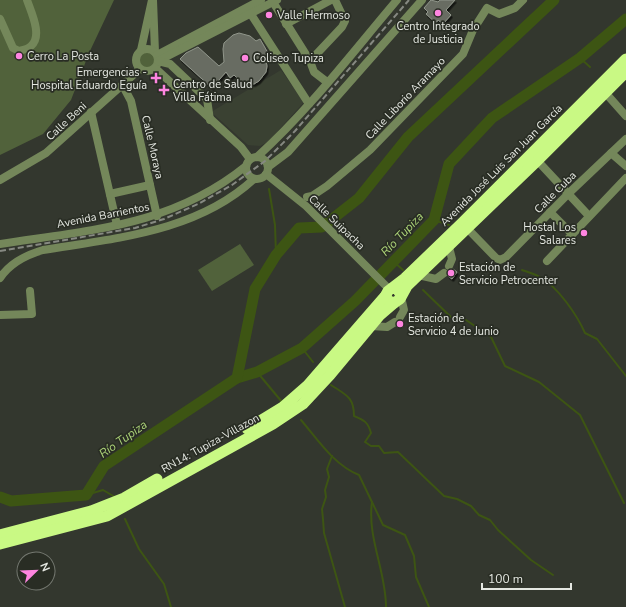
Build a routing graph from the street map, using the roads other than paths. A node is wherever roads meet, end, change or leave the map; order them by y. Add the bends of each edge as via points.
1 (27, 0) edge
2 (152, 0) edge
3 (261, 0) edge
4 (331, 0) edge
5 (335, 0) edge
6 (398, 0) edge
7 (422, 0) edge
8 (483, 0) edge
9 (523, 0) edge
10 (275, 1) edge
11 (487, 8) junction
12 (248, 10) junction
13 (0, 19) edge
14 (286, 24) junction
15 (141, 50) junction
16 (157, 59) junction
17 (626, 59) edge
18 (310, 62) junction
19 (140, 69) junction
20 (626, 72) edge
21 (327, 82) junction
22 (123, 86) junction
23 (602, 89) junction
24 (309, 104) junction
25 (91, 112) junction
26 (626, 116) edge
27 (210, 120) junction
28 (626, 139) edge
29 (611, 153) junction
30 (534, 157) junction
31 (251, 160) junction
32 (626, 166) edge
33 (267, 171) junction
34 (626, 178) edge
35 (254, 179) junction
36 (0, 180) edge
37 (150, 185) junction
38 (569, 193) junction
39 (110, 194) junction
40 (306, 197) dead end
41 (550, 212) junction
42 (157, 216) junction
43 (589, 216) junction
44 (117, 225) junction
45 (465, 226) junction
46 (572, 234) junction
47 (0, 244) edge
48 (449, 247) junction
49 (547, 261) dead end
50 (450, 266) dead end
51 (444, 273) dead end
52 (418, 275) junction
53 (0, 278) edge
54 (30, 291) dead end
55 (392, 294) junction
56 (0, 315) edge
57 (371, 326) junction
58 (312, 387) junction
59 (42, 528) junction
60 (0, 535) edge
61 (0, 544) edge

1 - 13 street via 36,27 35,40 31,47 19,51 13,48
2 - 15 street
2 - 16 street
3 - 12 street
4 - 14 street
5 - 18 street via 345,21
6 - 21 street, Avenida Barrientos
7 - 33 street via 288,152
8 - 11 street
9 - 11 street via 515,8 499,14
10 - 12 street
10 - 14 street
11 - 40 street, Calle Liborio Aramayo via 457,60 370,150 327,186
12 - 16 street
12 - 24 street
14 - 18 street
15 - 16 street via 149,48
15 - 19 street via 136,59
16 - 19 street via 148,71
16 - 27 street
16 - 27 street via 170,64 207,99
17 - 23 highway, Avenida José Luis San Juan García
18 - 21 street via 314,72
19 - 22 street, Calle Beni
20 - 23 highway, Avenida José Luis San Juan García
21 - 24 street, Avenida Barrientos
22 - 25 street, Calle Beni
22 - 37 street, Calle Moraya via 131,101
23 - 26 street
23 - 30 highway, Avenida José Luis San Juan García
24 - 31 street, Avenida Barrientos via 276,140
25 - 36 street, Calle Beni via 46,153
25 - 39 street
27 - 31 street
28 - 29 street, Calle Cuba
29 - 32 street
29 - 38 street, Calle Cuba
30 - 38 street
30 - 45 highway, Avenida José Luis San Juan García
31 - 33 street via 265,161
31 - 35 street via 248,175
31 - 42 street, Avenida Barrientos via 229,179 208,192
33 - 35 street via 260,178
33 - 55 street, Calle Suipacha via 306,206
34 - 43 street
35 - 53 street via 242,190 188,220 160,229 42,250 14,263
37 - 39 street
37 - 42 street, Calle Moraya
38 - 41 street, Calle Cuba
38 - 43 street
39 - 44 street
41 - 45 street, Calle Cuba via 500,260
41 - 46 street
42 - 44 street, Avenida Barrientos
43 - 46 street
44 - 47 street, Avenida Barrientos
45 - 48 highway, Avenida José Luis San Juan García
45 - 55 highway, Avenida José Luis San Juan García
46 - 49 street
48 - 50 street via 452,259
48 - 52 highway, Avenida José Luis San Juan García
51 - 52 street via 436,279
52 - 55 highway, Avenida José Luis San Juan García via 407,286
54 - 56 street via 32,314
55 - 57 highway, RN14: Tupiza-Villazon
55 - 57 street via 404,310 398,319 387,327
55 - 58 highway, RN14: Tupiza-Villazon
57 - 58 highway, RN14: Tupiza-Villazon
58 - 59 highway, RN14: Tupiza-Villazon via 303,404 275,417 142,492 107,516 76,525
59 - 60 highway, RN14: Tupiza-Villazon
59 - 61 highway, RN14: Tupiza-Villazon

